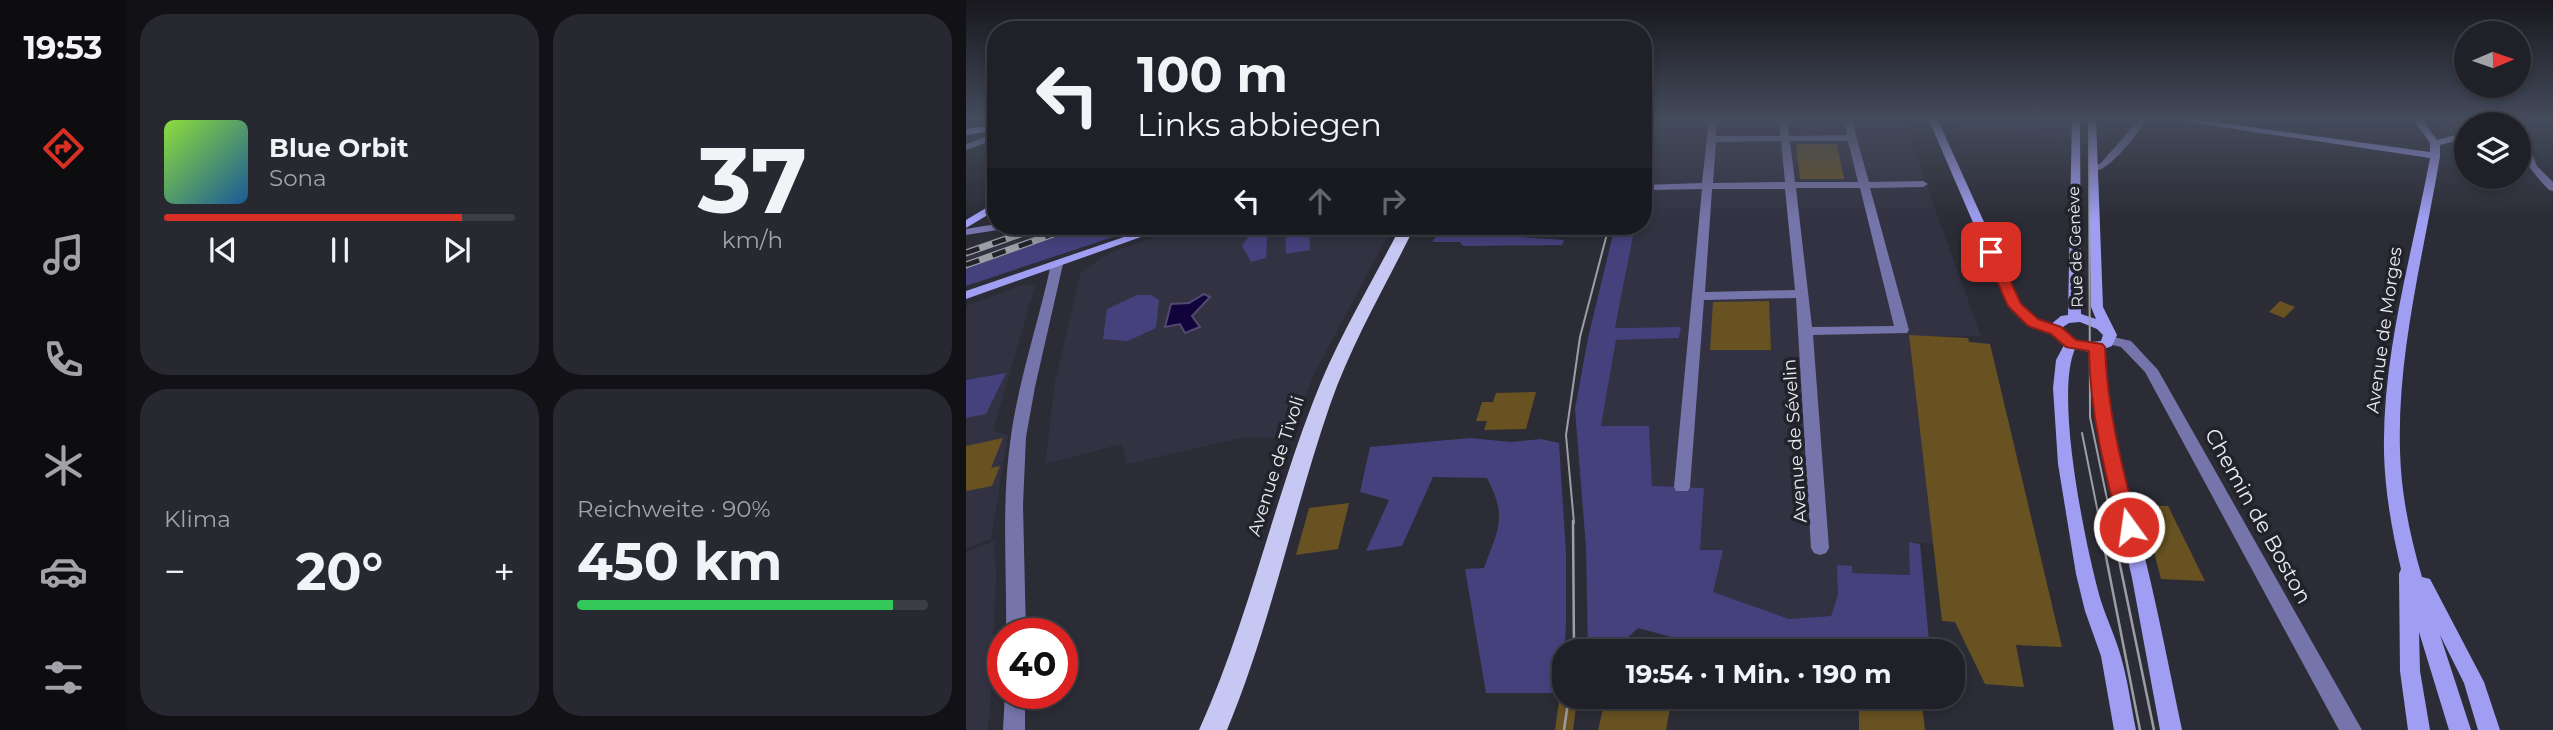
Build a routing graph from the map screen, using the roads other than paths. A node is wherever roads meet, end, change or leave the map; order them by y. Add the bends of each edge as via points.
1 (1710, 152) edge
2 (1786, 152) edge
3 (1856, 152) edge
4 (1947, 152) edge
5 (2076, 152) edge
6 (2093, 152) edge
7 (2115, 152) edge
8 (2435, 152) edge
9 (2531, 162) edge
10 (2093, 170) junction
11 (1923, 184) dead end
12 (1864, 185) junction
13 (1707, 186) junction
14 (1789, 186) junction
15 (1652, 187) edge
16 (2553, 188) edge
17 (987, 211) edge
18 (966, 225) edge
19 (987, 229) edge
20 (966, 232) edge
21 (1140, 235) edge
22 (1404, 235) edge
23 (1057, 264) junction
24 (1802, 294) junction
25 (966, 295) edge
26 (1698, 296) junction
27 (2074, 318) junction
28 (1806, 331) junction
29 (2064, 337) junction
30 (2104, 339) junction
31 (1682, 487) dead end
32 (1819, 548) dead end
33 (2408, 555) junction
34 (1016, 618) edge
35 (1015, 709) edge
36 (1014, 730) edge
37 (1213, 730) edge
38 (2125, 730) edge
39 (2171, 730) edge
40 (2351, 730) edge
41 (2419, 730) edge
42 (2460, 730) edge
43 (2489, 730) edge

1 - 13 street
2 - 14 street, Avenue de Sévelin
3 - 12 street
4 - 29 street via 2015,306 2033,323
5 - 27 street, Rue de Genève
6 - 10 street, Rue de Genève
7 - 10 street
8 - 33 street, Avenue de Morges via 2394,417 2395,486
9 - 16 street
10 - 30 street, Rue de Genève via 2097,307
11 - 12 street
12 - 14 street
12 - 28 street via 1902,330
13 - 14 street
13 - 15 street
13 - 26 street
14 - 24 street, Avenue de Sévelin
17 - 18 street
19 - 20 street
21 - 23 street
22 - 37 main road, Avenue de Tivoli via 1341,354 1234,680
23 - 25 street
23 - 34 street via 1024,405 1016,462
24 - 26 street
24 - 28 street, Avenue de Sévelin
26 - 31 street
27 - 29 street via 2060,321
27 - 30 street via 2090,320
28 - 32 street, Avenue de Sévelin
29 - 30 street
29 - 38 street via 2058,402 2067,467 2089,594 2111,657
30 - 39 street, Rue de Genève via 2098,381 2112,466
30 - 40 street, Chemin de Boston via 2126,344 2151,370
33 - 41 street, Avenue de Morges via 2410,671
33 - 42 street, Avenue de Morges
33 - 43 street, Avenue de Morges via 2474,682
35 - 36 street

